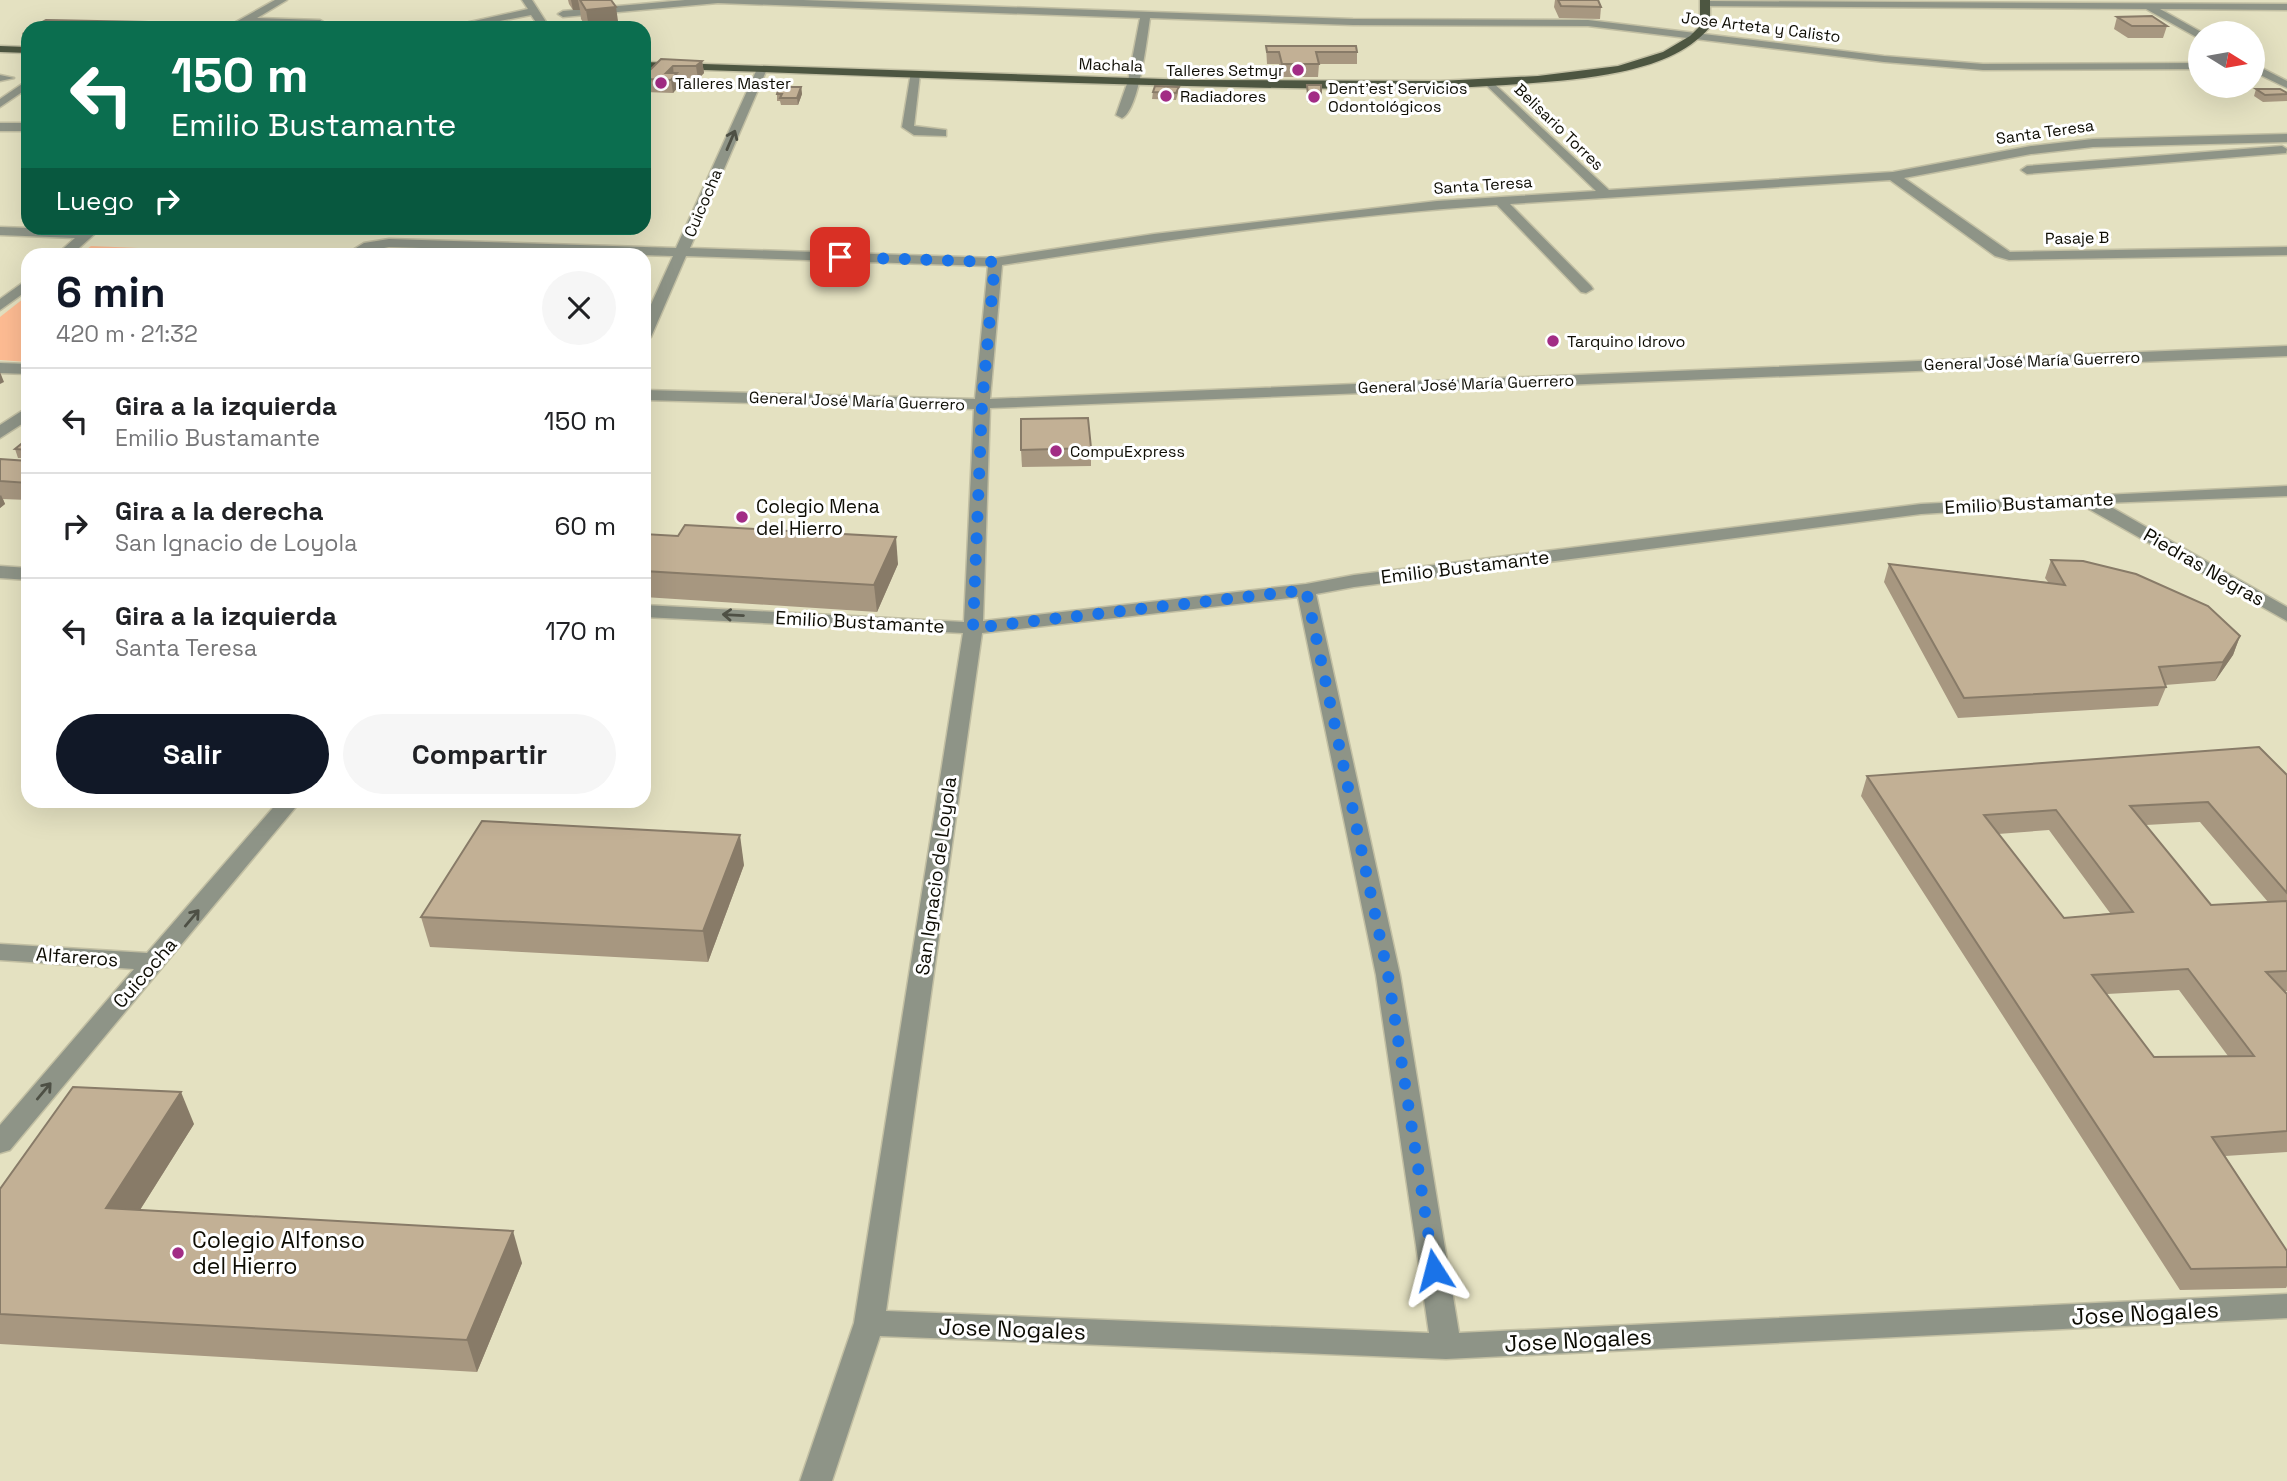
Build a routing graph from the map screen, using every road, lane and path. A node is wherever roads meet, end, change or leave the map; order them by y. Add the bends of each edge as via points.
1 (282, 0) edge
2 (527, 0) edge
3 (1092, 0) edge
4 (1705, 2) edge
5 (2146, 6) junction
6 (2287, 7) edge
7 (534, 11) junction
8 (1113, 12) junction
9 (1146, 13) junction
10 (243, 20) joint
11 (269, 21) edge
12 (483, 21) edge
13 (540, 21) edge
14 (569, 21) edge
15 (2188, 29) edge
16 (1698, 35) junction
17 (0, 49) edge
18 (21, 50) edge
19 (651, 65) edge
20 (2265, 65) edge
21 (2276, 65) dead end
22 (2188, 66) edge
23 (761, 69) junction
24 (2265, 73) edge
25 (915, 74) junction
26 (1134, 81) junction
27 (1489, 82) junction
28 (2287, 85) edge
29 (21, 88) edge
30 (4, 101) edge
31 (1122, 115) dead end
32 (0, 127) edge
33 (21, 127) edge
34 (942, 132) dead end
35 (2273, 138) junction
36 (2287, 138) edge
37 (2026, 170) dead end
38 (1894, 176) junction
39 (1607, 195) junction
40 (1500, 201) junction
41 (0, 231) edge
42 (21, 231) edge
43 (87, 235) edge
44 (71, 248) edge
45 (365, 248) edge
46 (521, 248) edge
47 (2287, 251) edge
48 (651, 253) edge
49 (680, 254) junction
50 (995, 262) junction
51 (21, 289) edge
52 (1586, 289) dead end
53 (0, 306) edge
54 (651, 321) edge
55 (2287, 351) edge
56 (0, 368) edge
57 (21, 369) edge
58 (651, 395) edge
59 (982, 404) junction
60 (21, 417) edge
61 (0, 433) edge
62 (2287, 491) edge
63 (2084, 499) junction
64 (0, 572) edge
65 (21, 574) edge
66 (1306, 590) junction
67 (651, 611) edge
68 (2287, 615) edge
69 (973, 628) junction
70 (284, 808) edge
71 (0, 952) edge
72 (153, 962) junction
73 (0, 1143) edge
74 (2287, 1306) edge
75 (869, 1323) junction
76 (1446, 1346) junction
77 (816, 1481) edge

1 - 10 street
2 - 7 street
3 - 8 street
4 - 5 street
4 - 16 main road via 1705,27
5 - 6 street
5 - 15 street
7 - 12 street
7 - 13 street
8 - 9 street, Jose Arteta y Calisto
8 - 14 street, Jose Arteta y Calisto via 718,0 561,11
9 - 16 street, Jose Arteta y Calisto via 1353,22 1588,23
9 - 26 street
10 - 11 street
16 - 22 street, Jose Arteta y Calisto via 1884,60 1983,67
16 - 27 main road, Machala via 1676,49 1623,67
17 - 18 main road
19 - 23 main road, Machala
20 - 21 street
23 - 25 main road, Machala
49 -> 23 street, Cuicocha
24 - 28 street
25 - 26 main road, Machala
25 - 34 street via 908,127
26 - 27 main road, Machala via 1298,85
26 - 31 street
27 - 39 street, Belisario Torres
29 - 30 street
32 - 33 street
35 - 36 street, Santa Teresa
35 - 37 street via 2286,148
35 - 38 street, Santa Teresa via 2031,149
38 - 39 street, Santa Teresa
38 - 47 street, Pasaje B via 2009,256
39 - 40 street, Santa Teresa
40 - 50 street, Santa Teresa via 1222,230
40 - 52 street
41 - 42 street
43 - 44 street
45 - 46 street, Santa Teresa via 389,243
48 - 49 street, Santa Teresa
49 - 50 street, Santa Teresa
49 - 54 street, Cuicocha
50 - 59 street, San Ignacio de Loyola
51 - 53 street
55 - 59 street, General José María Guerrero
56 - 57 street
58 - 59 street, General José María Guerrero
59 - 69 street, San Ignacio de Loyola
60 - 61 street
62 - 63 street, Emilio Bustamante
63 - 66 street, Emilio Bustamante via 1921,509
63 - 68 street, Piedras Negras
64 - 65 street
66 - 69 street, Emilio Bustamante
66 - 76 street via 1388,975
69 -> 67 street, Emilio Bustamante
69 - 75 street, San Ignacio de Loyola
72 -> 70 street, Cuicocha
71 - 72 street, Alfareros
73 -> 72 street, Cuicocha
74 - 76 street, Jose Nogales
75 - 76 street, Jose Nogales
75 - 77 street, San Ignacio de Loyola

